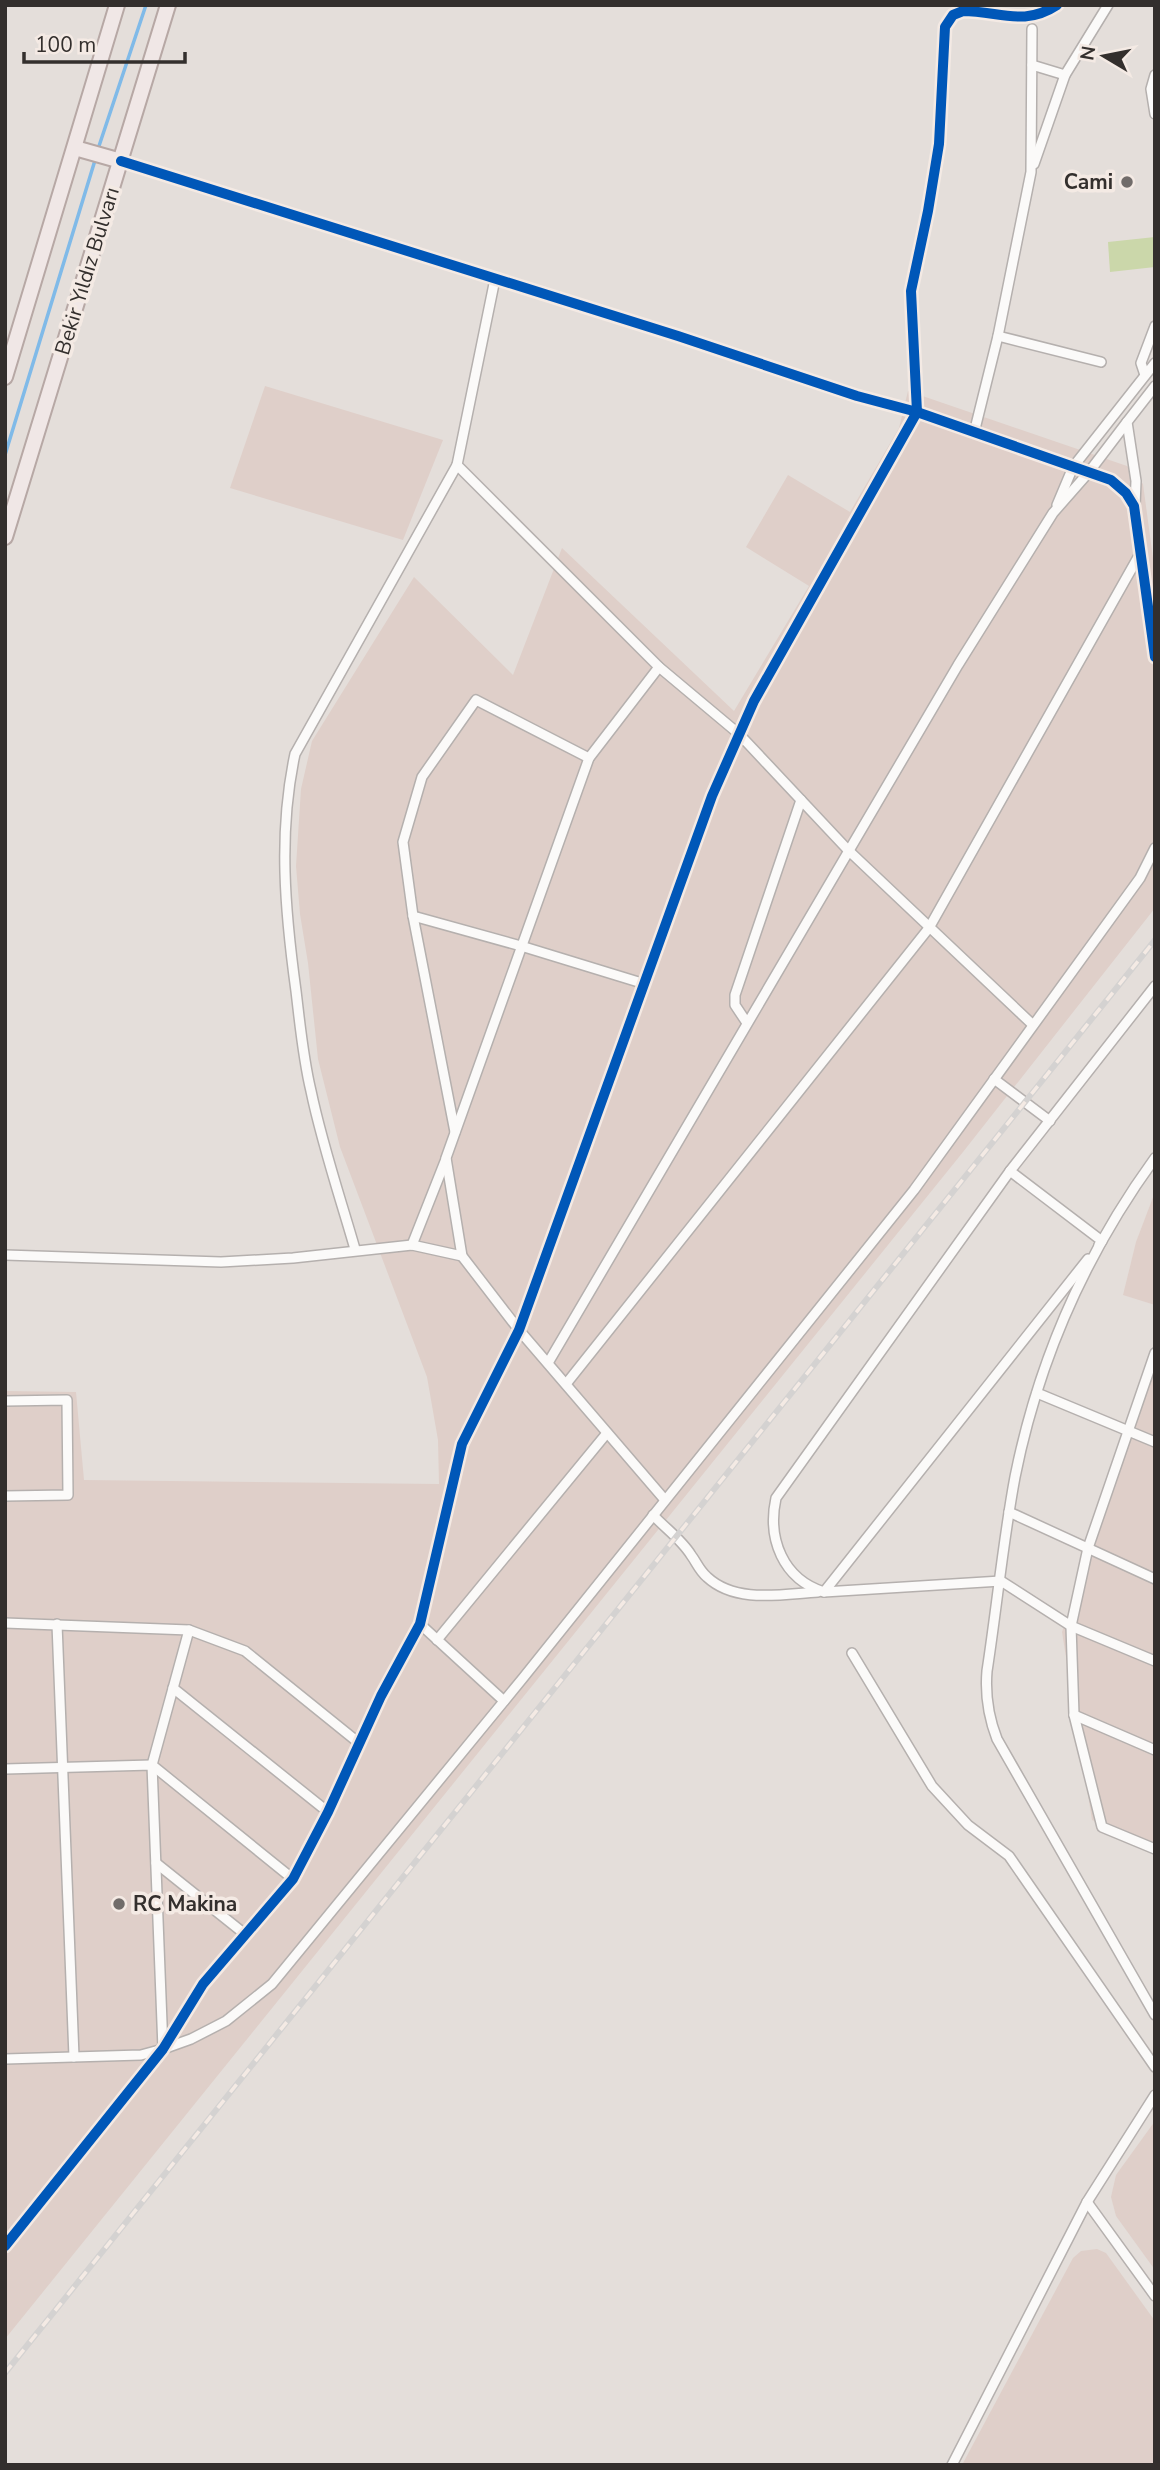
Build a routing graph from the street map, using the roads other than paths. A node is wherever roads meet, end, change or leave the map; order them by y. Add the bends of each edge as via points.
1 (117, 5) edge
2 (167, 5) edge
3 (1057, 5) edge
4 (1108, 5) edge
5 (1032, 29) dead end
6 (1032, 65) junction
7 (1065, 75) junction
8 (1155, 75) edge
9 (1155, 114) edge
10 (81, 150) junction
11 (121, 161) junction
12 (1031, 172) junction
13 (495, 279) junction
14 (1155, 326) edge
15 (998, 336) junction
16 (1101, 362) dead end
17 (1155, 363) edge
18 (1145, 376) junction
19 (5, 377) edge
20 (1155, 386) edge
21 (917, 412) junction
22 (1127, 422) junction
23 (974, 433) junction
24 (457, 465) junction
25 (1073, 467) junction
26 (1089, 472) junction
27 (1054, 513) junction
28 (1135, 514) junction
29 (5, 537) edge
30 (1140, 552) junction
31 (1155, 657) edge
32 (659, 667) junction
33 (739, 734) junction
34 (589, 758) junction
35 (801, 800) junction
36 (1155, 848) edge
37 (848, 850) junction
38 (412, 916) junction
39 (929, 928) junction
40 (522, 946) junction
41 (645, 984) junction
42 (1155, 986) edge
43 (747, 1023) junction
44 (1033, 1026) junction
45 (994, 1079) junction
46 (1050, 1121) junction
47 (455, 1132) junction
48 (446, 1158) junction
49 (1155, 1158) edge
50 (1010, 1171) junction
51 (1102, 1241) junction
52 (412, 1245) junction
53 (355, 1249) junction
54 (5, 1255) edge
55 (462, 1256) junction
56 (519, 1330) junction
57 (1155, 1353) edge
58 (548, 1363) junction
59 (566, 1384) junction
60 (1037, 1393) junction
61 (5, 1401) edge
62 (1128, 1431) junction
63 (607, 1433) junction
64 (1155, 1442) edge
65 (5, 1496) edge
66 (665, 1500) junction
67 (1009, 1512) junction
68 (653, 1515) junction
69 (1088, 1548) junction
70 (1155, 1579) edge
71 (1001, 1581) junction
72 (824, 1592) junction
73 (5, 1623) edge
74 (57, 1624) junction
75 (420, 1624) junction
76 (1071, 1626) junction
77 (190, 1630) junction
78 (438, 1640) junction
79 (852, 1653) dead end
80 (1155, 1661) edge
81 (173, 1688) junction
82 (504, 1701) junction
83 (1074, 1715) junction
84 (359, 1743) junction
85 (1155, 1749) edge
86 (152, 1765) junction
87 (62, 1768) junction
88 (5, 1769) edge
89 (328, 1812) junction
90 (1155, 1849) edge
91 (156, 1863) junction
92 (293, 1879) junction
93 (246, 1935) junction
94 (1155, 2015) edge
95 (163, 2049) junction
96 (74, 2057) junction
97 (5, 2059) edge
98 (1155, 2067) edge
99 (1155, 2095) edge
100 (1087, 2202) junction
101 (5, 2246) edge
102 (1155, 2296) edge
103 (952, 2465) edge

1 - 10 main road
2 - 11 main road, Bekir Yıldız Bulvarı
3 - 21 street via 1027,18 963,11 953,15 945,27 939,144 911,291
4 - 7 street
5 - 6 street
6 - 7 street
6 - 12 street
7 - 12 street
8 - 9 street via 1151,89
10 - 11 main road
10 - 19 main road
11 - 13 street
11 - 29 main road, Bekir Yıldız Bulvarı
12 - 15 street
13 - 21 street
13 - 24 street
14 - 18 street via 1141,363
15 - 16 street
15 - 23 street
17 - 18 street
18 - 25 street
20 - 22 street
21 - 23 street
21 - 33 street
22 - 26 street
22 - 28 street via 1136,481
23 - 25 street
24 - 32 street
24 - 53 street via 295,754 288,790 285,891 301,1032 311,1091
25 - 26 street
25 - 27 street
26 - 27 street
26 - 28 street via 1122,488
27 - 37 street
28 - 30 street
30 - 31 street
30 - 39 street
32 - 33 street
32 - 34 street
33 - 35 street
33 - 41 street
34 - 38 street via 475,700 422,777 403,842
34 - 40 street
35 - 37 street
35 - 43 street via 735,995 735,1006
36 - 44 street via 1140,878
37 - 39 street
37 - 43 street
38 - 40 street
38 - 47 street
39 - 44 street
39 - 59 street
40 - 41 street
40 - 47 street
41 - 56 street
42 - 46 street
43 - 58 street
44 - 45 street
45 - 46 street
45 - 66 street via 914,1190
46 - 50 street
47 - 48 street
48 - 52 street
48 - 55 street
49 - 51 street
50 - 51 street
50 - 72 street via 776,1498 773,1527 781,1555 798,1579
51 - 60 street via 1070,1305
51 - 72 street
52 - 53 street
52 - 55 street
53 - 54 street via 221,1262
55 - 56 street
56 - 58 street
56 - 75 street via 462,1444
57 - 62 street
58 - 59 street
59 - 63 street
60 - 62 street
60 - 67 street
61 - 65 street via 67,1400 68,1495
62 - 64 street
62 - 69 street
63 - 66 street
63 - 78 street
66 - 68 street
67 - 69 street
67 - 71 street
68 - 72 street via 691,1554 705,1576 726,1589 755,1595
68 - 82 street
69 - 70 street
69 - 76 street
71 - 72 street
71 - 76 street
71 - 94 street via 986,1682 992,1728
73 - 74 street
74 - 77 street
74 - 87 street
75 - 78 street
75 - 84 street
76 - 80 street
76 - 83 street
77 - 81 street
77 - 84 street via 245,1651
78 - 82 street
79 - 98 street via 932,1786 968,1825 1009,1856
81 - 86 street
81 - 89 street
82 - 95 street via 272,1984 226,2021
83 - 85 street
83 - 90 street via 1102,1827
84 - 89 street
86 - 87 street
86 - 91 street
86 - 92 street
87 - 88 street
87 - 96 street
89 - 92 street
91 - 93 street
91 - 95 street
92 - 93 street
93 - 95 street via 203,1984
95 - 96 street via 141,2055
95 - 101 street
96 - 97 street
99 - 100 street
100 - 102 street
100 - 103 street

